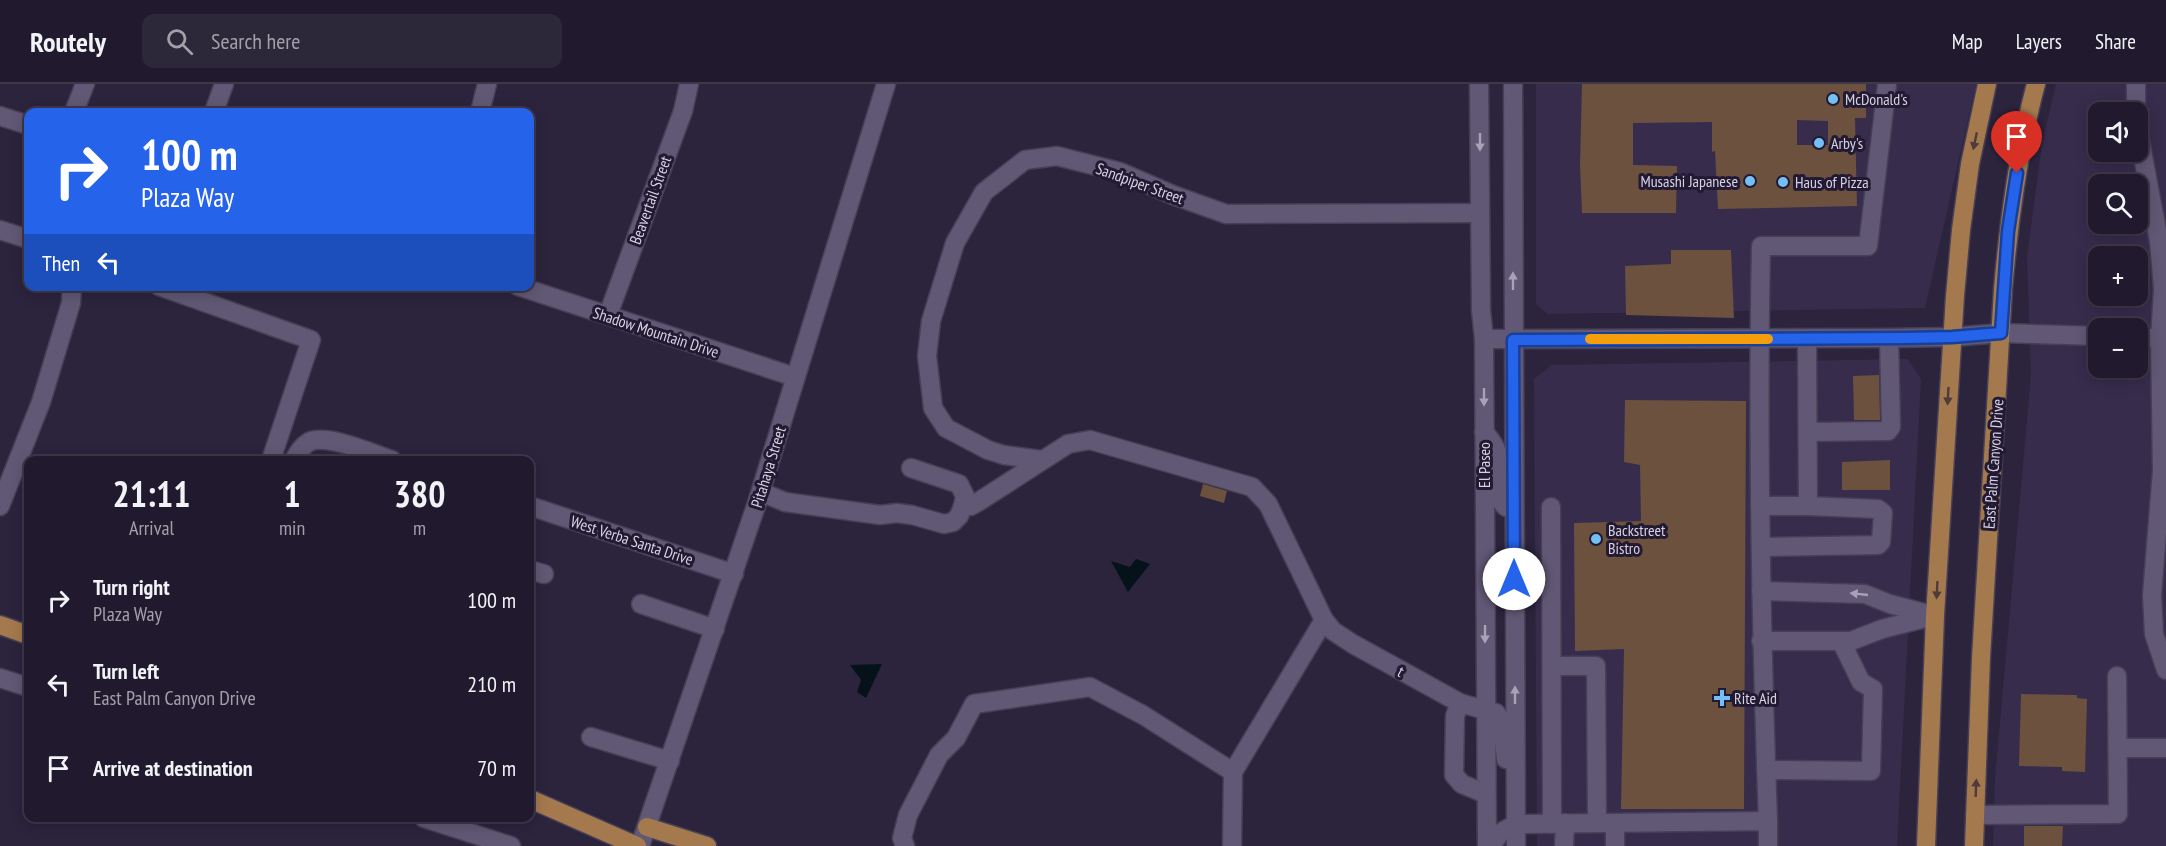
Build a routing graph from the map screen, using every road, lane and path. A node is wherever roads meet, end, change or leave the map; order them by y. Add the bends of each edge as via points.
1 (85, 84) edge
2 (224, 84) edge
3 (487, 84) edge
4 (689, 84) edge
5 (886, 84) edge
6 (1479, 84) edge
7 (1513, 84) edge
8 (1887, 84) edge
9 (1987, 84) edge
10 (2036, 84) edge
11 (2136, 84) edge
12 (2136, 102) edge
13 (76, 108) edge
14 (215, 108) edge
15 (481, 108) edge
16 (0, 116) edge
17 (24, 124) edge
18 (2145, 162) edge
19 (1480, 213) junction
20 (0, 230) edge
21 (24, 238) edge
22 (2163, 242) edge
23 (173, 291) edge
24 (534, 291) edge
25 (71, 295) edge
26 (608, 315) junction
27 (2001, 333) junction
28 (2088, 336) edge
29 (1952, 337) junction
30 (1889, 338) junction
31 (2163, 338) edge
32 (1484, 339) junction
33 (1807, 339) junction
34 (1513, 340) junction
35 (1759, 340) junction
36 (795, 377) junction
37 (1484, 432) junction
38 (1808, 432) junction
39 (2164, 434) edge
40 (1004, 455) junction
41 (272, 456) edge
42 (296, 456) edge
43 (380, 456) edge
44 (1041, 460) junction
45 (911, 468) dead end
46 (1010, 481) junction
47 (760, 492) junction
48 (0, 506) edge
49 (963, 506) junction
50 (1760, 506) junction
51 (1808, 506) junction
52 (534, 507) edge
53 (1551, 507) dead end
54 (1514, 508) junction
55 (1761, 547) junction
56 (734, 574) junction
57 (1761, 591) junction
58 (641, 604) dead end
59 (1935, 616) junction
60 (1324, 620) junction
61 (0, 626) edge
62 (715, 629) junction
63 (24, 634) edge
64 (1761, 641) junction
65 (1841, 641) junction
66 (1552, 666) junction
67 (2166, 670) edge
68 (2117, 676) dead end
69 (0, 678) edge
70 (24, 686) edge
71 (1460, 703) junction
72 (1485, 709) junction
73 (591, 737) dead end
74 (2118, 748) junction
75 (2166, 748) edge
76 (670, 761) junction
77 (1766, 770) junction
78 (1233, 772) junction
79 (1486, 794) junction
80 (534, 801) edge
81 (1975, 815) junction
82 (1516, 820) junction
83 (1768, 821) junction
84 (436, 822) edge
85 (1559, 823) junction
86 (1606, 823) junction
87 (647, 827) junction
88 (902, 843) edge
89 (511, 846) edge
90 (638, 846) edge
91 (707, 846) edge
92 (1233, 846) edge
93 (1489, 846) edge
94 (1516, 846) edge
95 (1564, 846) edge
96 (1615, 846) edge
97 (1768, 846) edge
98 (1926, 846) edge
99 (1974, 846) edge

1 - 13 street
2 - 14 street
3 - 15 street
4 - 26 street, Beavertail Street via 683,111
5 - 36 street, Pitahaya Street
6 -> 19 street, El Paseo
34 -> 7 street, El Paseo
8 - 35 street via 1868,246 1761,246
9 -> 29 main road via 1962,219
10 - 27 main road, East Palm Canyon Drive via 2008,231
11 - 12 street
16 - 17 street
18 - 22 street
19 - 32 street, El Paseo
19 - 40 street, Sandpiper Street via 1226,214 1120,172 1057,156 1024,160 984,192 955,243 931,321 927,356 933,408 938,418 946,428
20 - 21 street
22 - 31 street
23 - 41 street via 311,340
24 - 26 street, Shadow Mountain Drive
25 - 48 street via 41,402
26 - 36 street, Shadow Mountain Drive
27 - 28 street
27 - 29 street
81 -> 27 main road, East Palm Canyon Drive
29 - 30 street
29 -> 59 main road
30 - 33 street
30 - 38 street via 1888,431
31 - 39 street
32 - 34 street
32 -> 37 street, El Paseo
33 - 35 street
33 - 38 street
34 - 35 street
34 - 54 street, El Paseo
35 - 50 street
36 - 47 street, Pitahaya Street
37 - 54 street via 1493,441 1499,459 1500,498 1506,507
37 -> 72 street, El Paseo
38 - 51 street
39 - 67 street via 2152,595 2154,634
40 - 44 street, Sandpiper Street
40 - 46 street via 1014,465
42 - 43 street via 309,442 319,439
44 - 46 street
44 - 60 street via 1068,444 1090,440 1252,487 1268,504
45 - 49 street via 959,484
46 - 49 street via 971,506
47 - 49 street via 785,502 880,515 912,515 944,524 953,522
47 - 56 street, Pitahaya Street
50 - 51 street
50 - 55 street
51 - 55 street via 1878,510 1883,513 1881,543
52 - 56 street, West Verba Santa Drive
53 - 66 street
82 -> 54 street, El Paseo
55 - 57 street
56 - 62 street, Pitahaya Street
59 -> 57 street via 1865,594
57 - 64 street
58 - 62 street
59 - 65 street
59 - 98 main road
60 - 71 street, t via 1353,644
60 - 78 street
61 - 63 main road
62 - 76 street, Pitahaya Street
64 - 65 street
64 - 77 street
65 - 77 street via 1861,682 1872,689 1871,771
66 - 85 street
66 - 86 street via 1596,666
68 - 74 street
69 - 70 street
71 - 72 street, t
71 - 79 street via 1455,716 1454,775 1462,784
72 - 79 street, El Paseo
72 - 82 street via 1496,713 1502,722 1510,802
73 - 76 street
74 - 75 street
74 - 81 street via 2118,814
76 - 87 street, Pitahaya Street
77 - 83 street
78 - 88 street via 1143,715 1090,687 979,703 971,707 956,738 939,755 908,815
78 - 92 street
79 - 93 street, El Paseo
80 - 90 main road
81 - 99 main road, East Palm Canyon Drive
82 - 85 street
82 - 93 street
82 - 94 street, El Paseo
83 - 86 street
83 - 97 street
84 - 89 street
85 - 86 street
85 - 95 street
86 - 96 street
87 - 90 street, Pitahaya Street
87 - 91 main road

